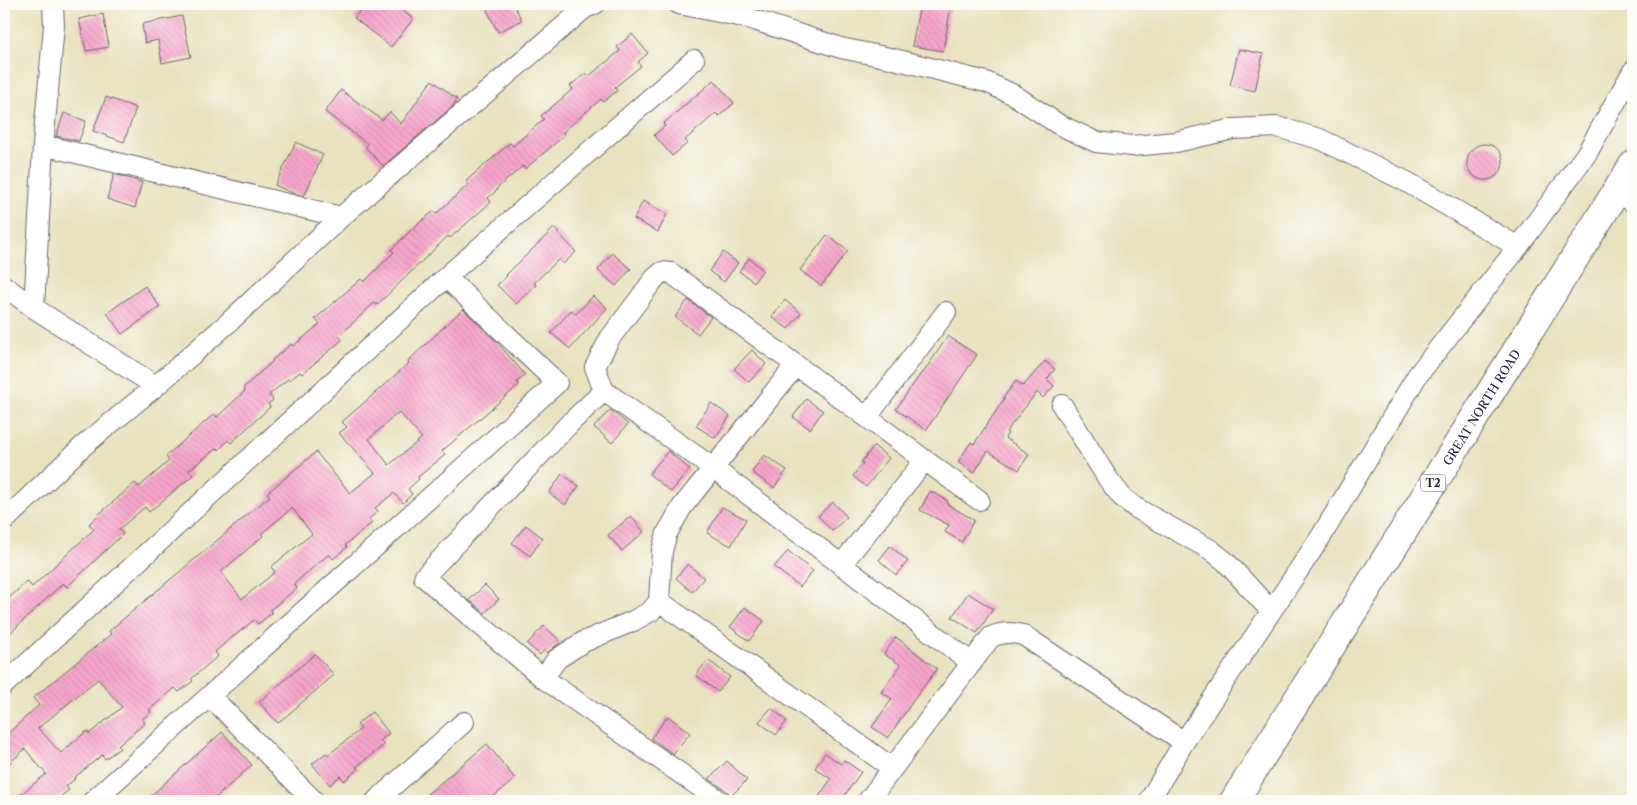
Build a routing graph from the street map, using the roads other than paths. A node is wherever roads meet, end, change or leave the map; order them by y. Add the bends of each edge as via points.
1 (53, 4) edge
2 (594, 4) edge
3 (679, 4) edge
4 (694, 60) dead end
5 (1633, 71) edge
6 (43, 145) junction
7 (1633, 165) edge
8 (1625, 197) edge
9 (341, 216) junction
10 (1518, 247) junction
11 (446, 276) junction
12 (4, 286) edge
13 (34, 308) junction
14 (946, 312) dead end
15 (796, 365) junction
16 (156, 386) junction
17 (604, 391) junction
18 (1062, 404) dead end
19 (867, 417) junction
20 (925, 460) junction
21 (713, 468) junction
22 (979, 500) dead end
23 (4, 521) edge
24 (840, 565) junction
25 (659, 601) junction
26 (1271, 611) junction
27 (972, 663) junction
28 (542, 678) junction
29 (4, 685) edge
30 (210, 696) junction
31 (464, 722) dead end
32 (1184, 742) junction
33 (892, 768) junction
34 (93, 801) edge
35 (314, 801) edge
36 (376, 801) edge
37 (720, 801) edge
38 (868, 801) edge
39 (1149, 801) edge
40 (1234, 801) edge

1 - 6 street via 54,26
2 - 9 street via 585,8
3 - 10 street via 748,18 841,48 986,82 1096,142 1132,146 1176,142 1233,129 1277,126 1312,136 1408,182
4 - 11 street
5 - 10 street via 1587,153
6 - 9 street
6 - 13 street
7 - 8 highway, GREAT NORTH ROAD / T2
8 - 40 highway, GREAT NORTH ROAD / T2
9 - 16 street
10 - 26 street via 1417,376 1322,535
11 - 29 street
11 - 30 street via 557,383
12 - 13 street
13 - 16 street
14 - 19 street
15 - 17 street via 671,273 662,272 610,338 595,367
15 - 19 street
15 - 21 street
16 - 23 street via 83,446
17 - 21 street
17 - 28 street via 424,577
18 - 26 street via 1122,497 1226,562
19 - 20 street
20 - 22 street
20 - 24 street
21 - 24 street
21 - 25 street via 682,507 667,533 662,551
24 - 27 street
25 - 28 street via 651,611 633,621 570,650 557,659
25 - 33 street
26 - 32 street
27 - 32 street via 991,637 1012,632 1023,635
27 - 33 street
28 - 37 street
30 - 34 street
30 - 35 street
31 - 36 street
32 - 39 street
33 - 38 street

